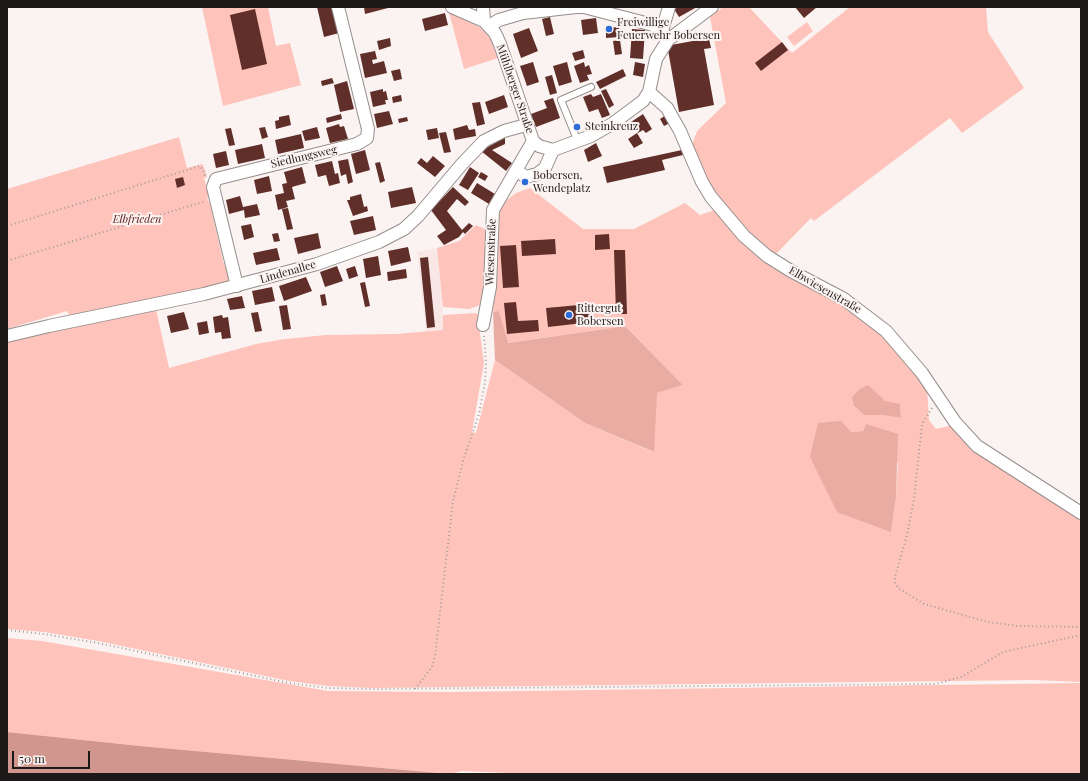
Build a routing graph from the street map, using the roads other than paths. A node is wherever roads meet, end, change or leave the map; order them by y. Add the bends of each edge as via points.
1 (338, 7) edge
2 (452, 7) edge
3 (483, 7) edge
4 (576, 7) edge
5 (669, 7) edge
6 (712, 7) edge
7 (487, 24) junction
8 (665, 36) junction
9 (590, 87) dead end
10 (649, 92) junction
11 (526, 125) junction
12 (578, 142) junction
13 (536, 144) junction
14 (553, 150) junction
15 (517, 171) junction
16 (237, 286) junction
17 (483, 325) road end
18 (7, 336) edge
19 (1081, 513) edge

1 - 16 street, Siedlungsweg via 368,129 367,138 357,144 216,179 213,184 215,198
2 - 7 street
3 - 7 street
4 - 7 street via 523,13
4 - 8 street via 653,25
5 - 8 street
6 - 8 street
7 - 11 street, Mühlberger Straße via 500,44 523,108
8 - 10 street via 656,59
9 - 12 lane via 561,100
10 - 12 street via 643,101 612,124
10 - 19 street, Elbwiesenstraße via 667,108 711,197 744,236 767,256 844,300 886,331 922,373 955,422 987,453
11 - 13 street, Mühlberger Straße
11 - 16 street, Lindenallee via 504,131 484,142 418,216 394,235 317,264
12 - 14 street
13 - 14 street
13 - 15 street, Wiesenstraße
14 - 15 street via 544,168 537,174 526,177
15 - 17 street, Wiesenstraße via 493,210 490,287
16 - 18 street, Lindenallee

